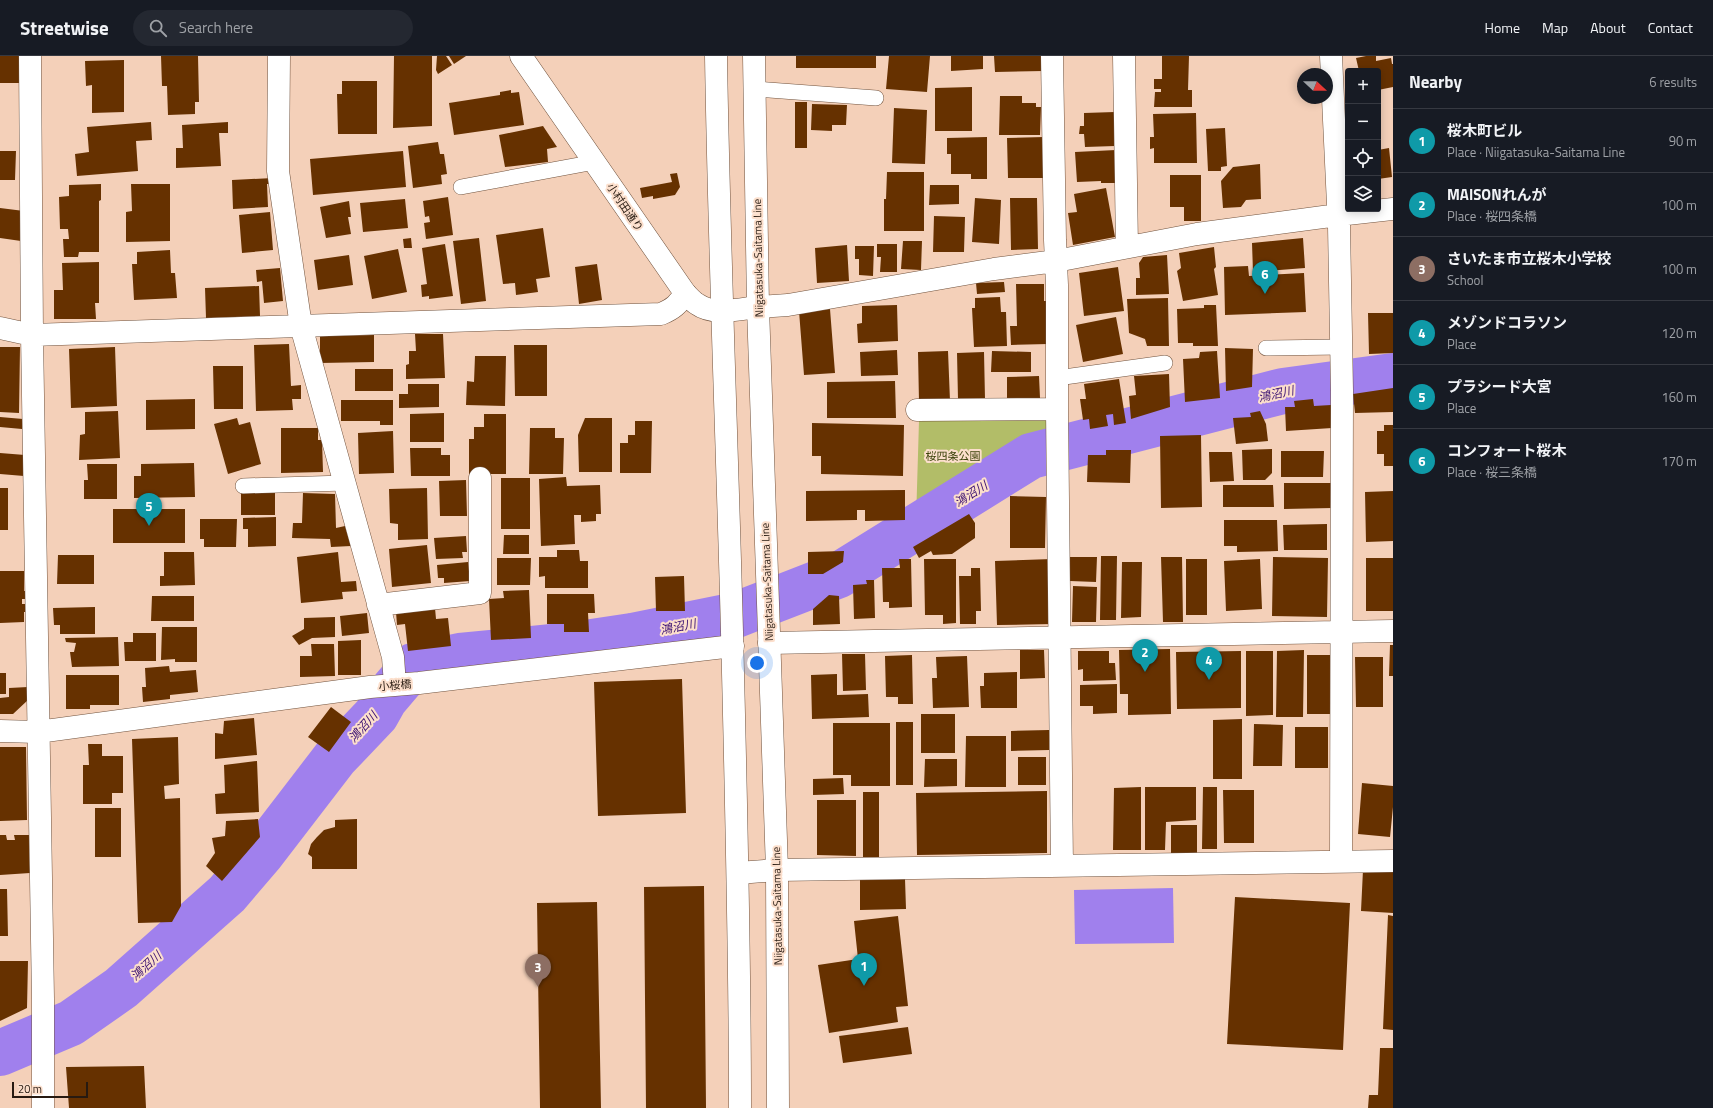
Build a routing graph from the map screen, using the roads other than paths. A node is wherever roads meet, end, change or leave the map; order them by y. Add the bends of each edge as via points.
1 (30, 56) edge
2 (279, 56) edge
3 (521, 56) edge
4 (716, 56) edge
5 (754, 56) edge
6 (1052, 56) edge
7 (1124, 56) edge
8 (1330, 56) edge
9 (755, 89) junction
10 (876, 98) dead end
11 (595, 162) junction
12 (461, 187) dead end
13 (1393, 209) edge
14 (1338, 215) junction
15 (1127, 247) junction
16 (1056, 261) junction
17 (685, 293) junction
18 (758, 307) junction
19 (722, 311) junction
20 (301, 326) junction
21 (0, 328) edge
22 (32, 335) junction
23 (1340, 347) junction
24 (1266, 348) dead end
25 (1165, 363) dead end
26 (1057, 378) junction
27 (917, 410) dead end
28 (1057, 416) junction
29 (480, 478) dead end
30 (345, 483) junction
31 (243, 486) dead end
32 (378, 605) junction
33 (1341, 632) junction
34 (1393, 632) edge
35 (769, 637) junction
36 (1060, 637) junction
37 (732, 640) junction
38 (395, 685) junction
39 (0, 731) edge
40 (38, 732) junction
41 (1341, 861) junction
42 (1393, 861) edge
43 (1062, 866) junction
44 (777, 870) junction
45 (738, 873) junction
46 (43, 1108) edge
47 (740, 1108) edge
48 (778, 1108) edge

1 - 22 street
2 - 20 street via 278,171
3 - 11 street, 小村田通り
4 - 19 street
5 - 9 street, Niigatasuka-Saitama Line
6 - 16 street
7 - 15 street
8 - 14 street
9 - 10 lane
9 - 18 street, Niigatasuka-Saitama Line
11 - 12 lane
11 - 17 street, 小村田通り
13 - 14 street, 小村田通り
14 - 15 street, 小村田通り via 1197,234
14 - 23 street
15 - 16 street, 小村田通り
16 - 18 street, 小村田通り via 994,269 788,305
16 - 26 street
17 - 19 street, 小村田通り via 697,304
17 - 20 street via 671,310 661,314
18 - 19 street, 小村田通り
18 - 35 street, Niigatasuka-Saitama Line
19 - 37 street
20 - 22 street
20 - 30 street
21 - 22 street
22 - 40 street
23 - 24 lane
23 - 33 street
25 - 26 lane
26 - 28 street
27 - 28 street
28 - 36 street
29 - 32 street via 480,593
30 - 31 lane
30 - 32 street
32 - 38 street via 393,657
33 - 34 street
33 - 36 street
33 - 41 street
35 - 36 street
35 - 44 street, Niigatasuka-Saitama Line
36 - 43 street
37 - 38 street, 小桜橋
37 - 45 street
38 - 40 street, 小桜橋
39 - 40 street, 小桜橋
40 - 46 street
41 - 42 street
41 - 43 street
43 - 44 street
44 - 45 street
44 - 48 street, Niigatasuka-Saitama Line
45 - 47 street

